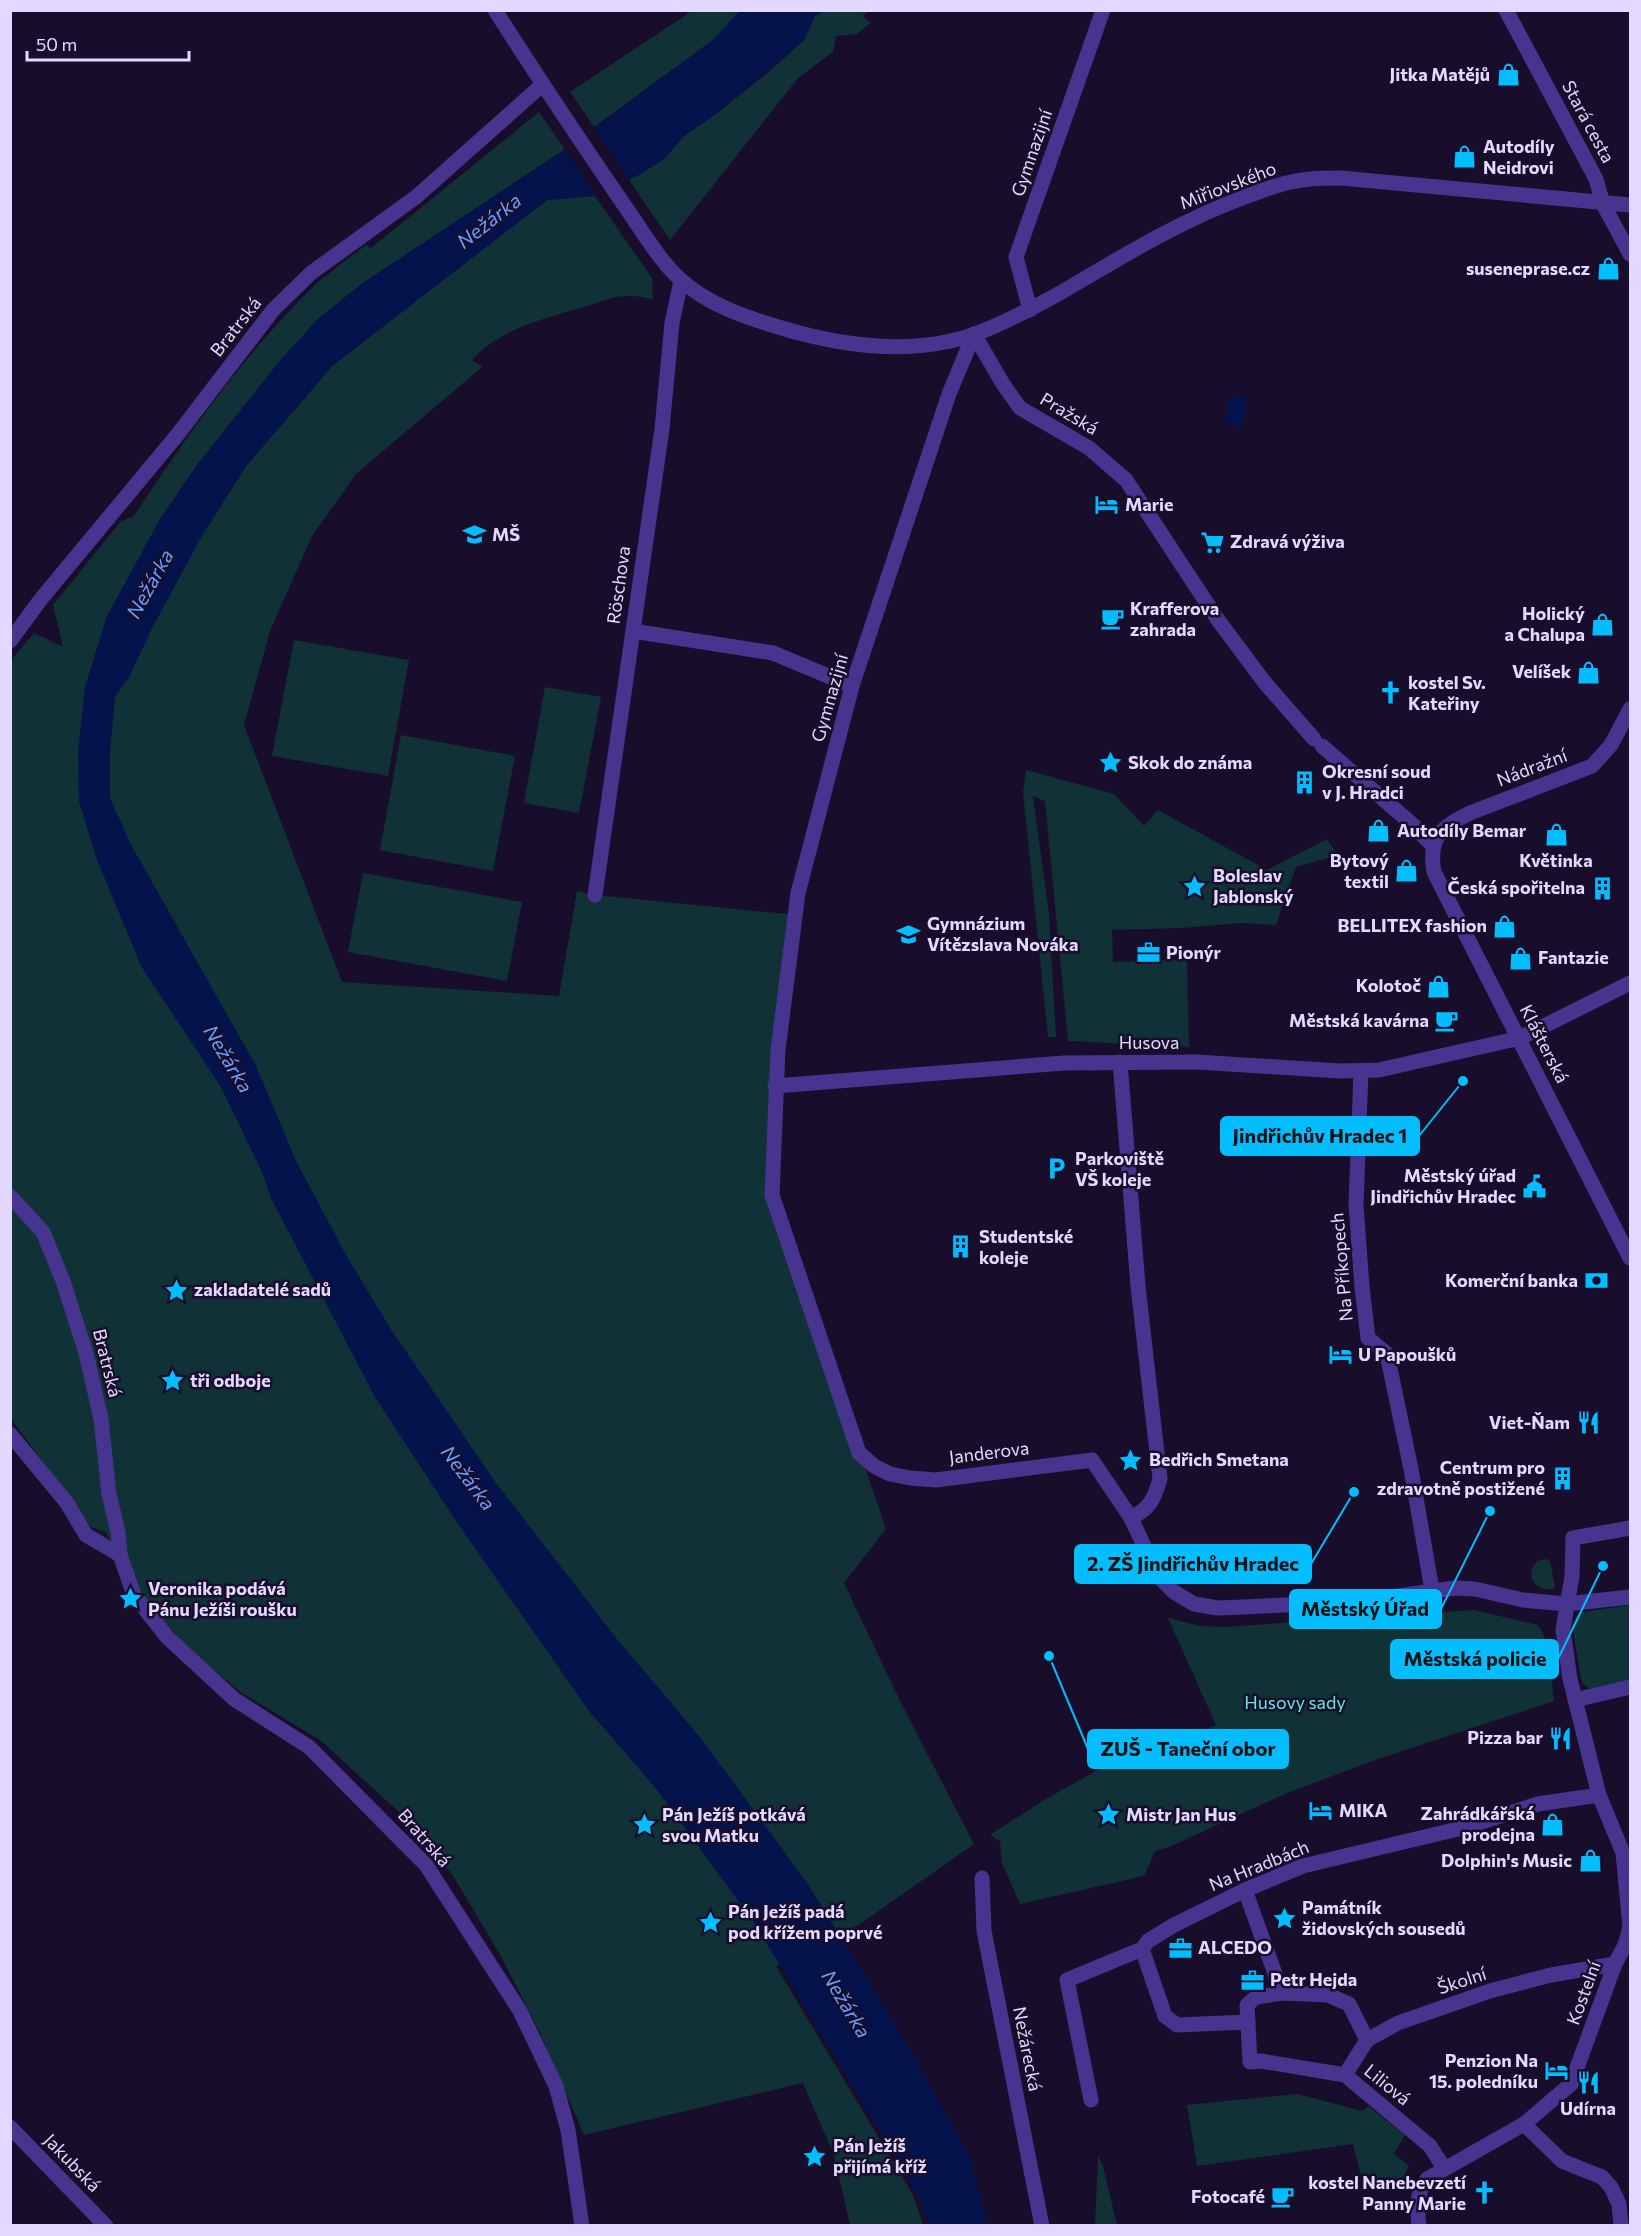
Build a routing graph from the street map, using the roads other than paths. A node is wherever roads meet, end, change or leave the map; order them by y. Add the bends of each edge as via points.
1 (495, 10) edge
2 (1103, 10) edge
3 (1506, 10) edge
4 (546, 91) junction
5 (1603, 204) junction
6 (1630, 205) edge
7 (1630, 254) edge
8 (681, 280) junction
9 (1030, 310) junction
10 (974, 334) junction
11 (633, 631) junction
12 (10, 641) edge
13 (852, 686) junction
14 (1630, 709) edge
15 (1432, 845) junction
16 (595, 895) dead end
17 (1630, 983) edge
18 (1520, 1038) junction
19 (1120, 1062) junction
20 (1361, 1072) junction
21 (775, 1086) junction
22 (10, 1196) edge
23 (1630, 1258) edge
24 (10, 1434) edge
25 (1131, 1518) junction
26 (1630, 1528) edge
27 (120, 1556) junction
28 (1432, 1590) junction
29 (1630, 1597) edge
30 (1566, 1604) junction
31 (1630, 1687) edge
32 (1575, 1700) junction
33 (1599, 1795) junction
34 (982, 1878) dead end
35 (1245, 1890) junction
36 (1142, 1949) junction
37 (1615, 1964) junction
38 (1282, 1993) junction
39 (1248, 2022) junction
40 (1367, 2040) junction
41 (1345, 2075) junction
42 (1091, 2100) dead end
43 (1524, 2124) junction
44 (10, 2127) edge
45 (1444, 2168) junction
46 (106, 2226) edge
47 (582, 2226) edge
48 (1042, 2226) edge
49 (1419, 2226) edge
50 (1621, 2226) edge

1 - 4 street
2 - 9 street, Gymnazijní via 1016,257
3 - 5 street, Stará cesta via 1596,179
4 - 8 street
4 - 12 street, Bratrská via 416,197 311,273 273,310
5 - 6 street, Miřiovského
5 - 7 street, Stará cesta
5 - 9 street, Miřiovského via 1341,178 1309,179 1274,186 1162,233
8 - 10 street via 742,316 849,345 927,345
8 - 11 street, Röschova via 672,323 662,429
9 - 10 street, Miřiovského
10 - 13 street, Gymnazijní via 949,394
10 - 15 street, Pražská via 1020,408 1089,448 1126,480 1218,620 1265,683 1318,742
11 - 13 street via 773,653
11 - 16 street, Röschova
13 - 21 street, Gymnazijní via 798,892
14 - 15 street, Nádražní via 1611,745 1592,766 1452,822
15 - 18 street, Klášterská via 1434,872
17 - 18 street, Husova
18 - 20 street, Husova
18 - 23 street, Klášterská
19 - 20 street, Husova via 1197,1062
19 - 21 street, Husova via 1013,1066
19 - 25 street via 1138,1286 1160,1479 1155,1497 1144,1511
20 - 28 street, Na Příkopech via 1356,1206 1368,1338 1387,1354
21 - 25 street, Janderova via 772,1195 859,1453 890,1474 936,1480 1092,1460
22 - 27 street, Bratrská via 43,1232 86,1353 101,1419
24 - 27 street via 67,1503 86,1535
25 - 28 street, Janderova via 1158,1576 1194,1604 1218,1608 1362,1601
26 - 30 street, Kostelní via 1573,1538 1572,1576
27 - 47 street, Bratrská via 134,1595 167,1637 234,1699 309,1747 426,1865 520,2011 556,2086 568,2130
28 - 30 street, Janderova via 1475,1589 1523,1600
29 - 30 street, Janderova
30 - 32 street, Kostelní via 1563,1629
31 - 32 street
32 - 33 street, Kostelní
33 - 35 street, Na Hradbách via 1538,1804 1462,1828 1303,1866
33 - 37 street, Kostelní via 1623,1853 1630,1927
34 - 48 street, Nežárecká via 984,1931
35 - 36 street, Na Hradbách via 1174,1924
35 - 38 street
36 - 39 street via 1170,2021 1177,2025
36 - 42 street, Na Hradbách via 1067,1980
37 - 40 street, Školní via 1490,1991 1398,2023
37 - 43 street, Kostelní via 1571,2084
38 - 39 street via 1257,1997 1247,2005
38 - 40 street via 1328,1995 1349,2004
39 - 41 street, Liliová via 1250,2062
40 - 41 street, Školní
41 - 45 street, Liliová via 1430,2146
43 - 45 street, Kostelní
43 - 50 street via 1562,2161 1602,2177 1619,2204
44 - 46 street, Jakubská
45 - 49 street, Kostelní via 1420,2188 1416,2202

